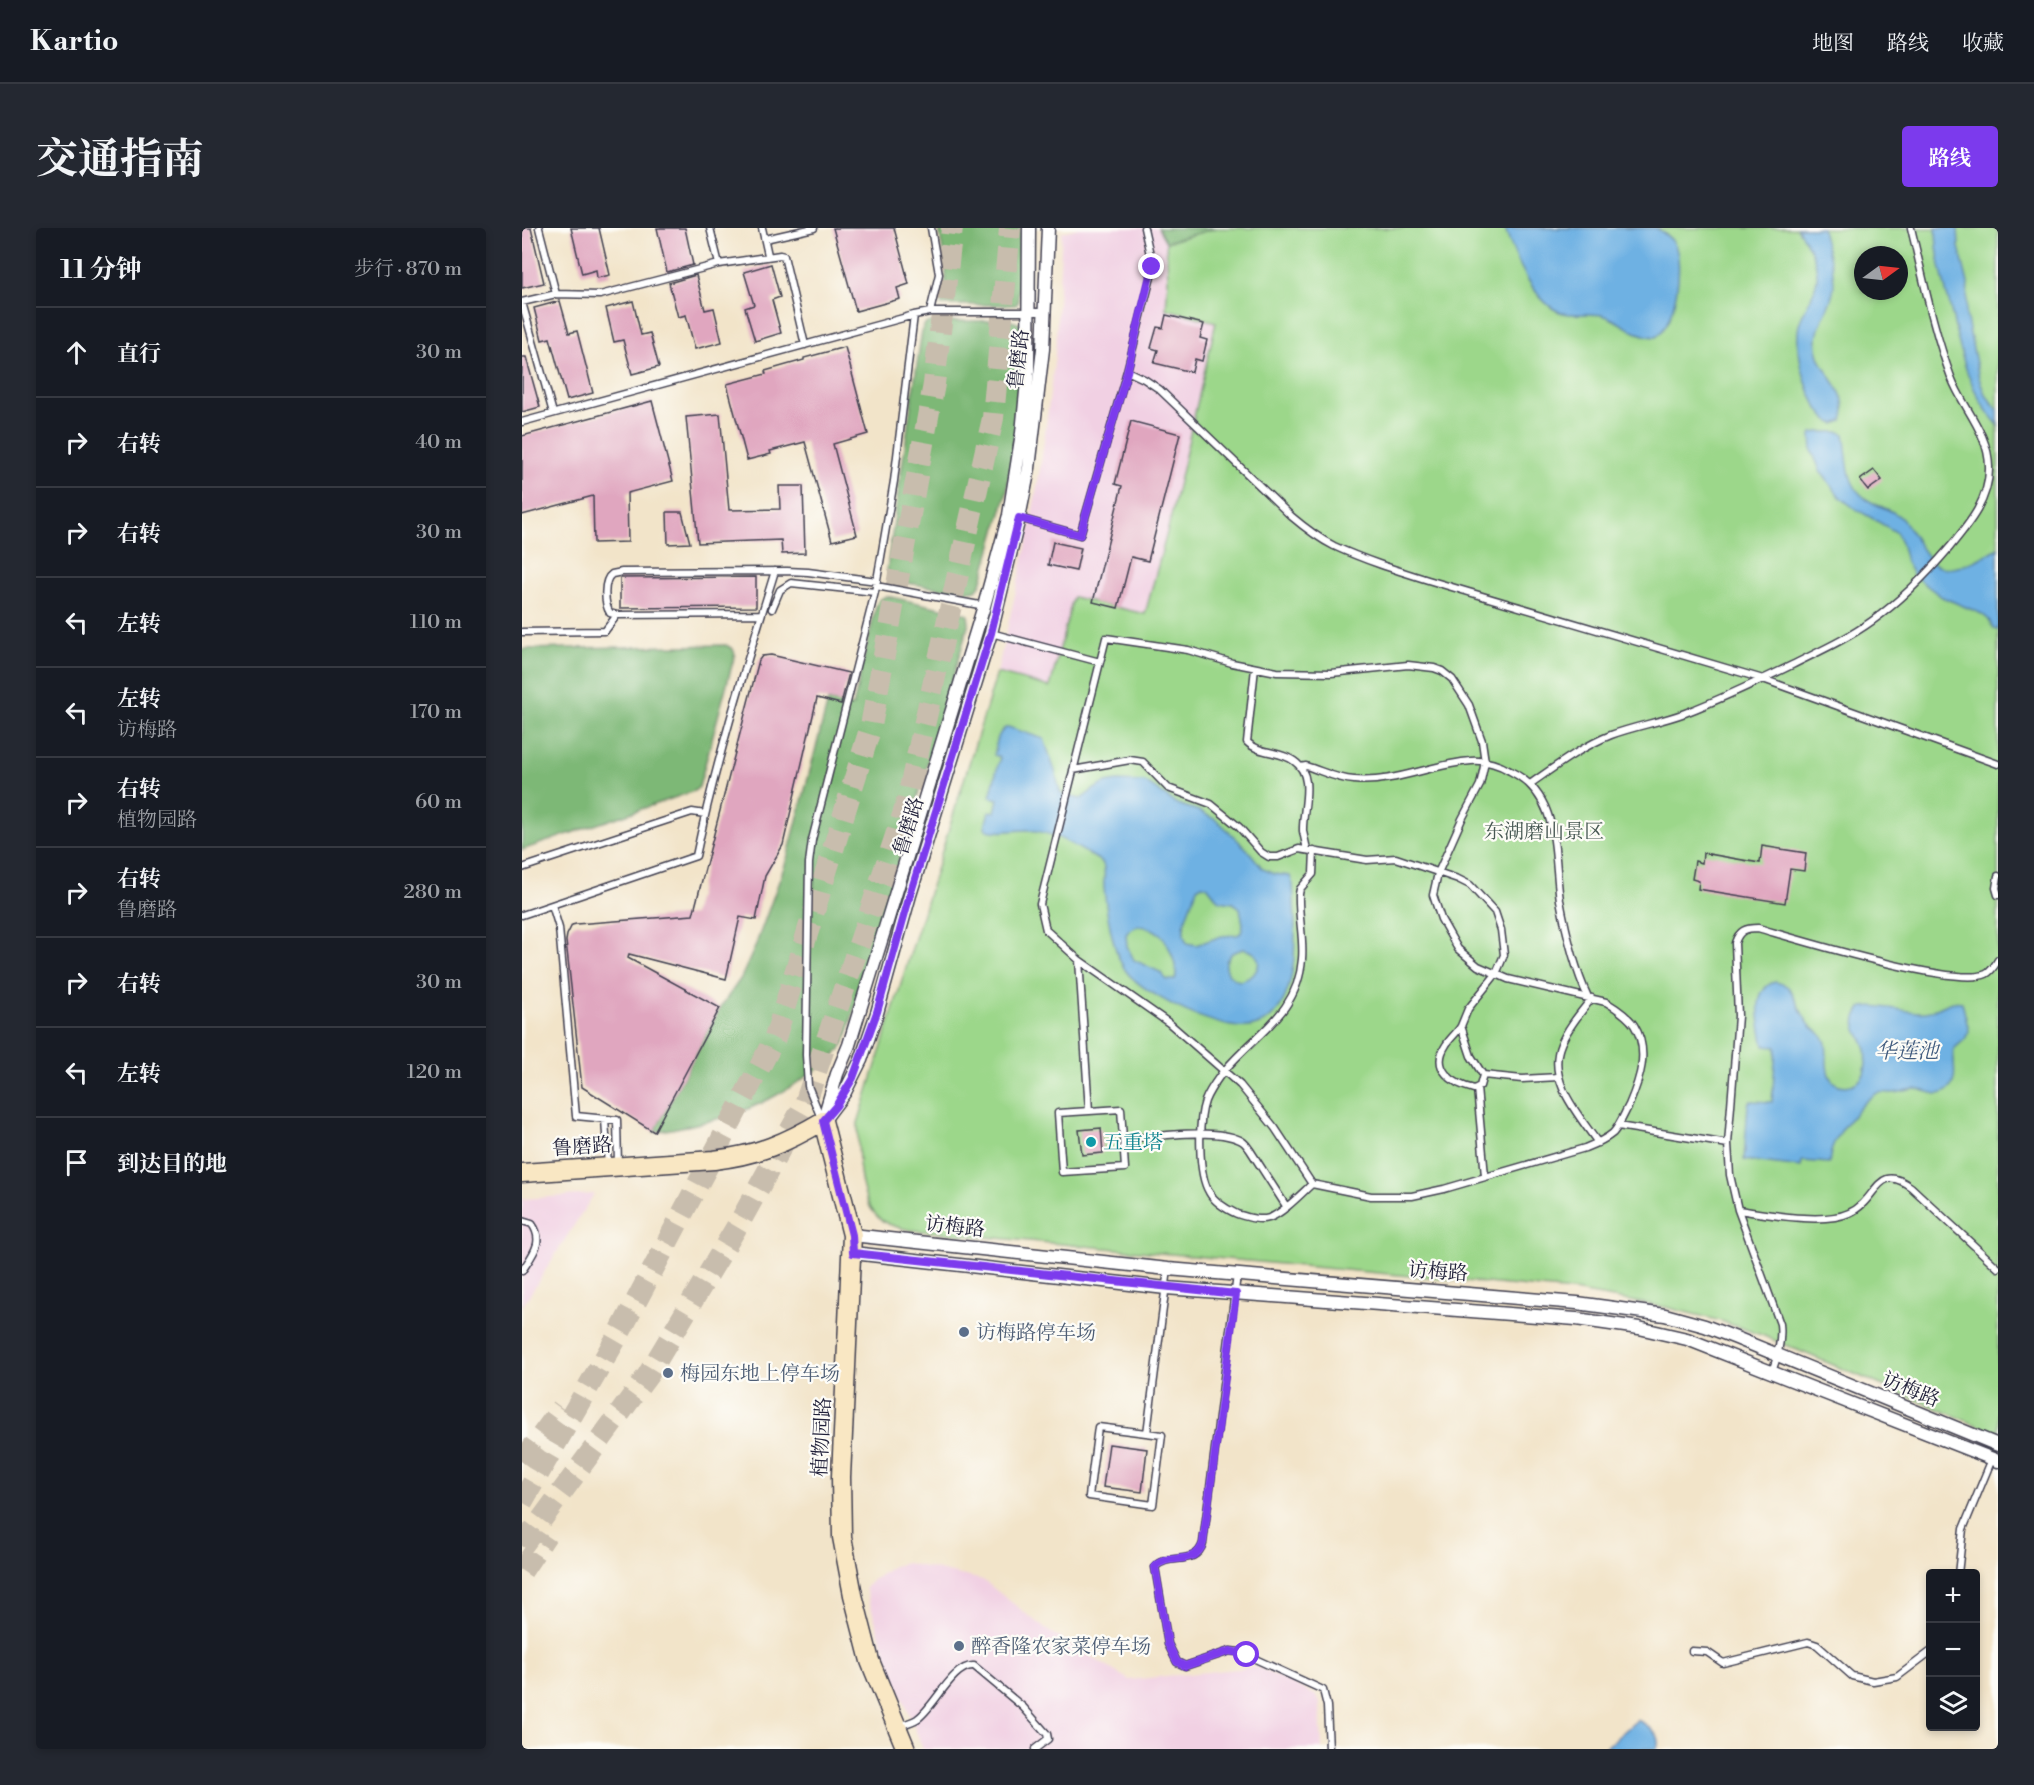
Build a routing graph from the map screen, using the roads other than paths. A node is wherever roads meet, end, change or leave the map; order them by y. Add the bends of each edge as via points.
1 (539, 228) edge
2 (710, 228) edge
3 (762, 228) edge
4 (814, 228) edge
5 (931, 228) edge
6 (1029, 228) edge
7 (1048, 228) edge
8 (1144, 228) edge
9 (1911, 228) edge
10 (765, 239) junction
11 (768, 255) junction
12 (719, 264) junction
13 (555, 294) junction
14 (930, 312) junction
15 (1030, 312) junction
16 (1046, 312) junction
17 (914, 315) junction
18 (805, 345) junction
19 (1127, 372) junction
20 (552, 413) junction
21 (522, 422) edge
22 (1998, 465) edge
23 (1990, 469) junction
24 (1019, 518) junction
25 (775, 571) junction
26 (876, 586) junction
27 (990, 607) junction
28 (772, 609) dead end
29 (761, 614) junction
30 (617, 615) junction
31 (522, 632) edge
32 (991, 633) junction
33 (1100, 662) junction
34 (1255, 668) junction
35 (1763, 679) junction
36 (1485, 762) junction
37 (1998, 764) edge
38 (1300, 767) junction
39 (1073, 770) junction
40 (1530, 784) junction
41 (705, 814) junction
42 (1310, 850) junction
43 (522, 868) edge
44 (1438, 873) junction
45 (1998, 876) edge
46 (1998, 895) edge
47 (552, 905) junction
48 (522, 915) edge
49 (1079, 960) junction
50 (1998, 960) edge
51 (1496, 974) junction
52 (1590, 997) junction
53 (1461, 1026) junction
54 (1454, 1036) junction
55 (1465, 1040) junction
56 (1225, 1070) junction
57 (1484, 1075) junction
58 (1558, 1077) junction
59 (1477, 1088) junction
60 (1089, 1111) junction
61 (605, 1119) junction
62 (823, 1121) junction
63 (1618, 1126) junction
64 (1202, 1134) junction
65 (1124, 1139) junction
66 (1598, 1143) junction
67 (1728, 1144) junction
68 (613, 1167) junction
69 (522, 1173) edge
70 (1485, 1176) junction
71 (1312, 1184) junction
72 (1286, 1206) junction
73 (1738, 1210) junction
74 (522, 1221) edge
75 (852, 1244) junction
76 (1998, 1268) edge
77 (1168, 1269) junction
78 (522, 1271) edge
79 (1237, 1275) junction
80 (1166, 1288) junction
81 (1236, 1294) junction
82 (1577, 1303) junction
83 (1575, 1319) junction
84 (1778, 1356) junction
85 (1772, 1372) junction
86 (1147, 1433) junction
87 (1998, 1445) edge
88 (1995, 1460) edge
89 (1959, 1569) edge
90 (1692, 1651) dead end
91 (1926, 1655) edge
92 (897, 1728) junction
93 (906, 1749) edge
94 (1035, 1749) edge
95 (1329, 1749) edge

1 - 13 lane
2 - 12 lane
3 - 10 lane
4 - 10 lane
5 - 14 lane via 939,274
6 - 15 street
7 - 16 street, 鲁磨路
8 - 19 lane via 1151,272
9 - 23 lane via 1950,375 1984,442
10 - 11 lane
11 - 12 lane
11 - 18 lane via 784,256
12 - 13 lane via 600,295
13 - 20 lane via 522,302
14 - 15 lane
14 - 17 lane
15 - 16 lane
15 - 27 street via 1016,477
16 - 24 street, 鲁磨路 via 1034,429
17 - 18 lane
17 - 26 lane via 894,481
18 - 20 lane
19 - 24 lane via 1080,535
19 - 35 lane via 1159,389 1291,516 1333,545 1428,580
20 - 21 lane
22 - 23 lane
23 - 35 lane via 1980,505 1912,589 1848,637
24 - 27 street, 鲁磨路
25 - 26 lane via 808,572
25 - 29 lane
25 - 30 lane via 615,573 607,577 607,607
26 - 27 lane
26 - 28 lane via 791,583 780,590
26 - 62 lane via 809,863 806,1055 808,1086
27 - 32 street, 鲁磨路
27 - 62 street
29 - 30 lane
29 - 41 lane
30 - 31 lane via 605,631
32 - 33 lane
32 - 62 street, 鲁磨路 via 861,1060 845,1092
33 - 34 lane via 1106,638 1188,650
33 - 39 lane
34 - 36 lane via 1308,674 1408,665 1434,668 1461,689 1477,725
34 - 38 lane via 1247,742 1292,759
35 - 37 lane
35 - 40 lane via 1687,712 1597,741
36 - 38 lane via 1456,763 1371,781
36 - 40 lane
36 - 44 lane via 1480,785
38 - 42 lane via 1307,793 1303,831
39 - 42 lane via 1130,760 1143,762 1168,788 1211,804 1264,855 1274,858 1296,849
39 - 49 lane via 1041,904 1044,927
40 - 52 lane via 1541,798 1550,824 1564,919 1580,981
41 - 43 lane via 692,813
41 - 47 lane via 696,856
42 - 44 lane via 1367,860 1396,858
42 - 56 lane via 1313,874 1299,894 1302,957 1297,986 1276,1020
44 - 51 lane via 1433,895 1453,940 1470,961
44 - 51 lane via 1470,885 1495,912 1504,945
45 - 46 lane
47 - 48 lane
47 - 61 lane via 559,928 576,1116
49 - 56 lane via 1151,1009
49 - 60 lane
50 - 67 lane via 1986,974 1948,974 1872,960 1758,928 1741,932 1735,943 1738,1016
51 - 52 lane
51 - 53 lane via 1468,1010
52 - 58 lane via 1560,1045
52 - 63 lane via 1619,1010 1634,1025 1640,1040 1642,1069
53 - 54 lane
53 - 55 lane
54 - 55 lane
54 - 59 lane via 1443,1051 1444,1072 1455,1084
55 - 57 lane via 1474,1063
56 - 64 lane via 1206,1098
56 - 71 lane via 1269,1120
57 - 58 lane
57 - 59 lane
58 - 66 lane
59 - 70 lane
60 - 65 lane via 1121,1109
60 - 65 lane via 1058,1113 1062,1172 1125,1168
61 - 68 lane
61 - 68 lane via 617,1120
62 - 68 street, 鲁磨路 via 792,1139 744,1156
62 - 75 street, 植物园路
63 - 66 lane
63 - 67 lane
64 - 65 lane
64 - 72 lane via 1232,1137 1244,1143
64 - 72 lane via 1204,1181 1216,1202 1232,1212 1260,1219 1272,1217
66 - 70 lane
67 - 73 lane
68 - 69 street, 鲁磨路
70 - 71 lane via 1428,1193 1403,1196 1371,1196
71 - 72 lane
73 - 76 lane via 1780,1216 1844,1215 1865,1203 1884,1179 1897,1178
73 - 84 lane via 1780,1324
74 - 78 lane via 532,1224 539,1240
75 - 77 street, 访梅路
75 - 80 street, 访梅路
75 - 92 street, 植物园路 via 841,1477 842,1537 867,1649
77 - 79 street, 访梅路
77 - 80 lane
79 - 81 lane
79 - 82 street, 访梅路
80 - 81 street, 访梅路
80 - 86 lane
81 - 83 street, 访梅路
81 - 95 lane via 1203,1543 1197,1554 1161,1561 1155,1567 1168,1644 1177,1662 1185,1666 1230,1651 1240,1652 1323,1690
82 - 83 street
82 - 84 street, 访梅路 via 1677,1318
83 - 85 street, 访梅路 via 1687,1339
84 - 85 lane
84 - 87 street, 访梅路
85 - 88 street, 访梅路
86 - 86 lane via 1098,1427 1089,1496 1153,1505 1162,1435
88 - 89 lane via 1963,1529
90 - 91 lane via 1707,1652 1723,1663 1808,1642 1817,1645 1852,1676 1874,1681 1897,1677
92 - 93 street, 植物园路
92 - 94 lane via 917,1719 960,1670 970,1665 996,1683 1047,1734 1048,1739

